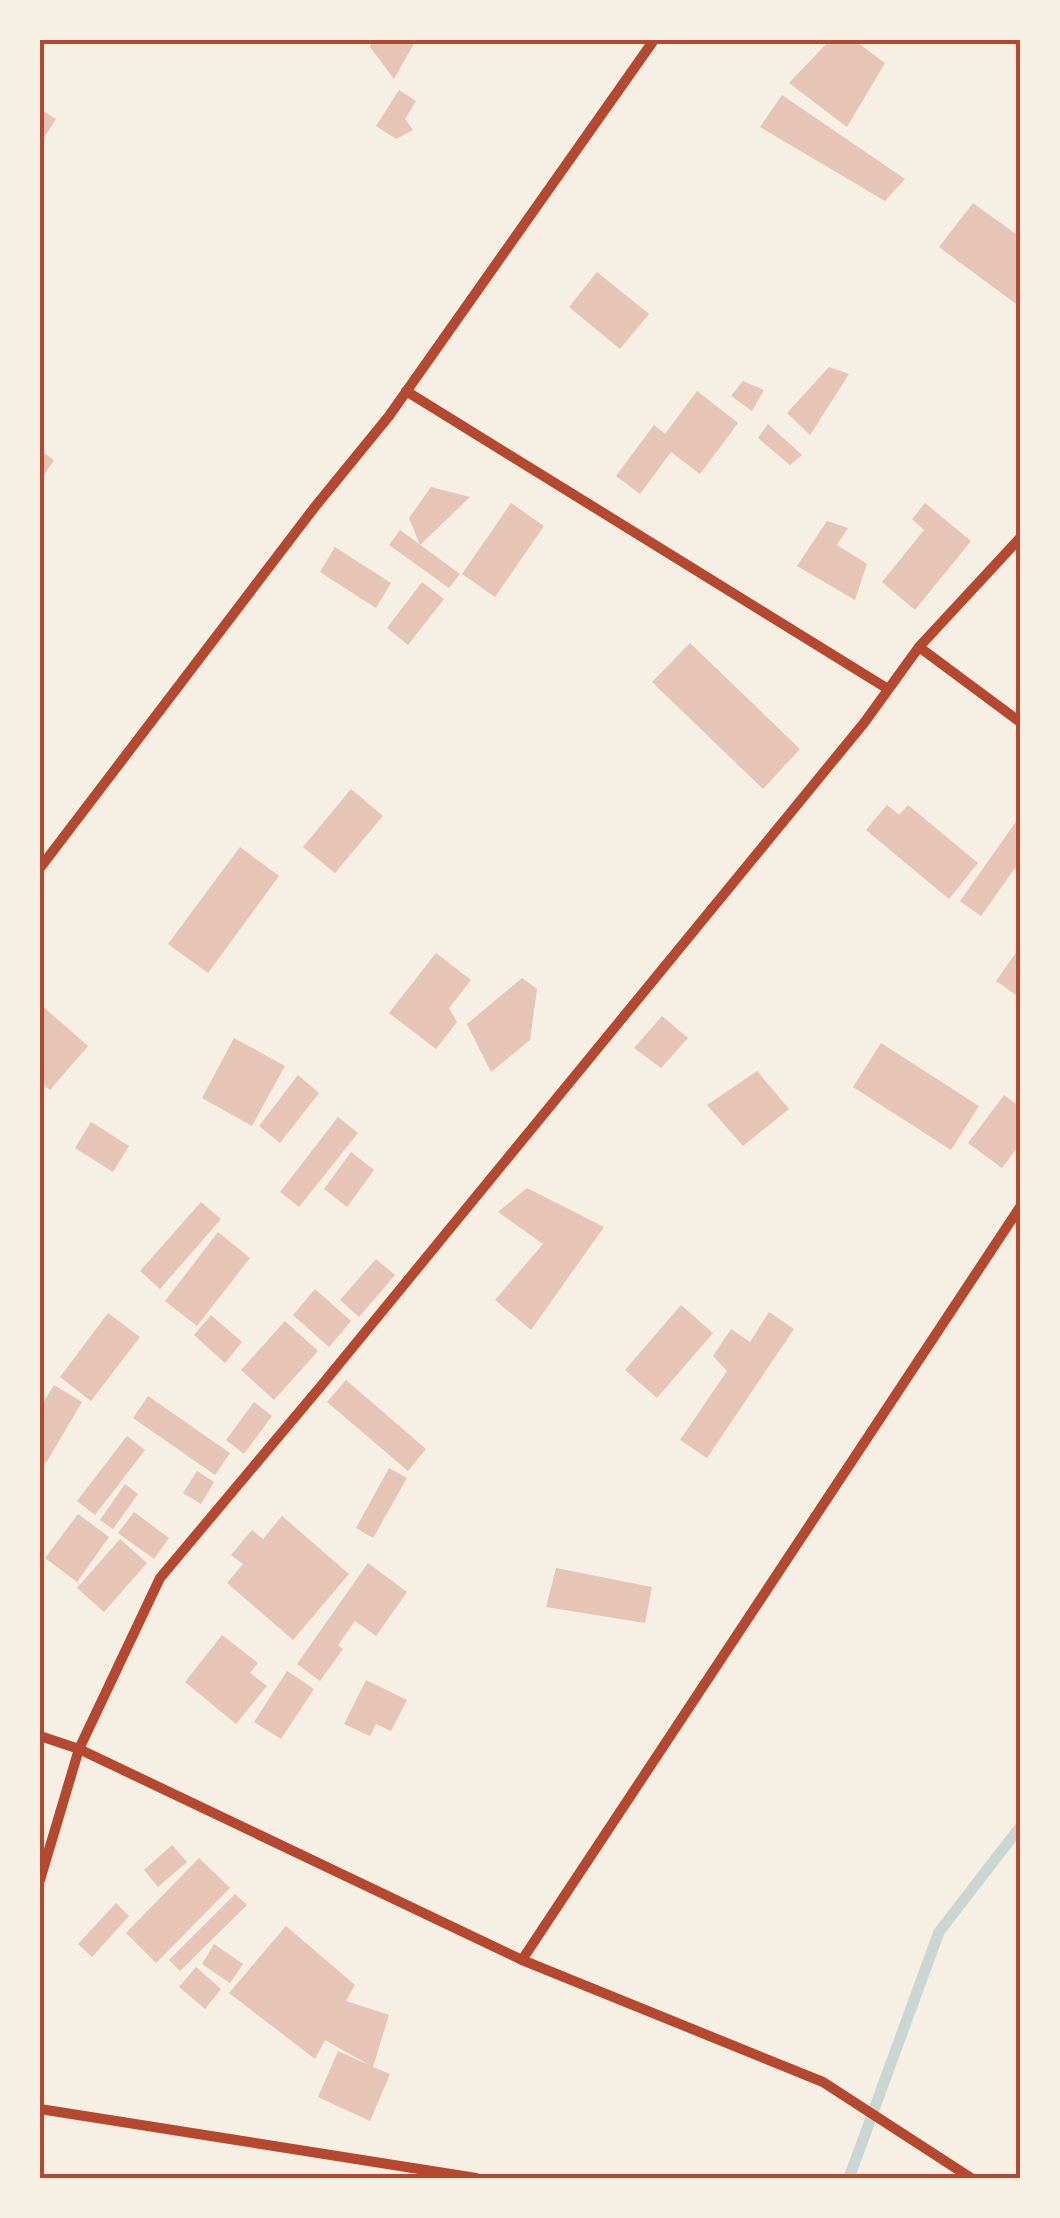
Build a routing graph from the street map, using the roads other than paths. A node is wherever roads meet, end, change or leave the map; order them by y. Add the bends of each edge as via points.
1 (654, 40) edge
2 (406, 391) junction
3 (1020, 538) edge
4 (920, 646) junction
5 (888, 689) junction
6 (1020, 722) edge
7 (40, 868) edge
8 (1020, 1207) edge
9 (40, 1736) edge
10 (79, 1749) junction
11 (40, 1880) edge
12 (522, 1960) junction
13 (40, 2109) edge
14 (476, 2178) edge
15 (971, 2178) edge

1 - 2 street
2 - 5 street
2 - 7 street
3 - 4 street
4 - 5 street
4 - 6 street
5 - 10 street via 160,1578
8 - 12 street
9 - 10 street
10 - 11 street
10 - 12 street
12 - 15 street via 823,2082
13 - 14 street

